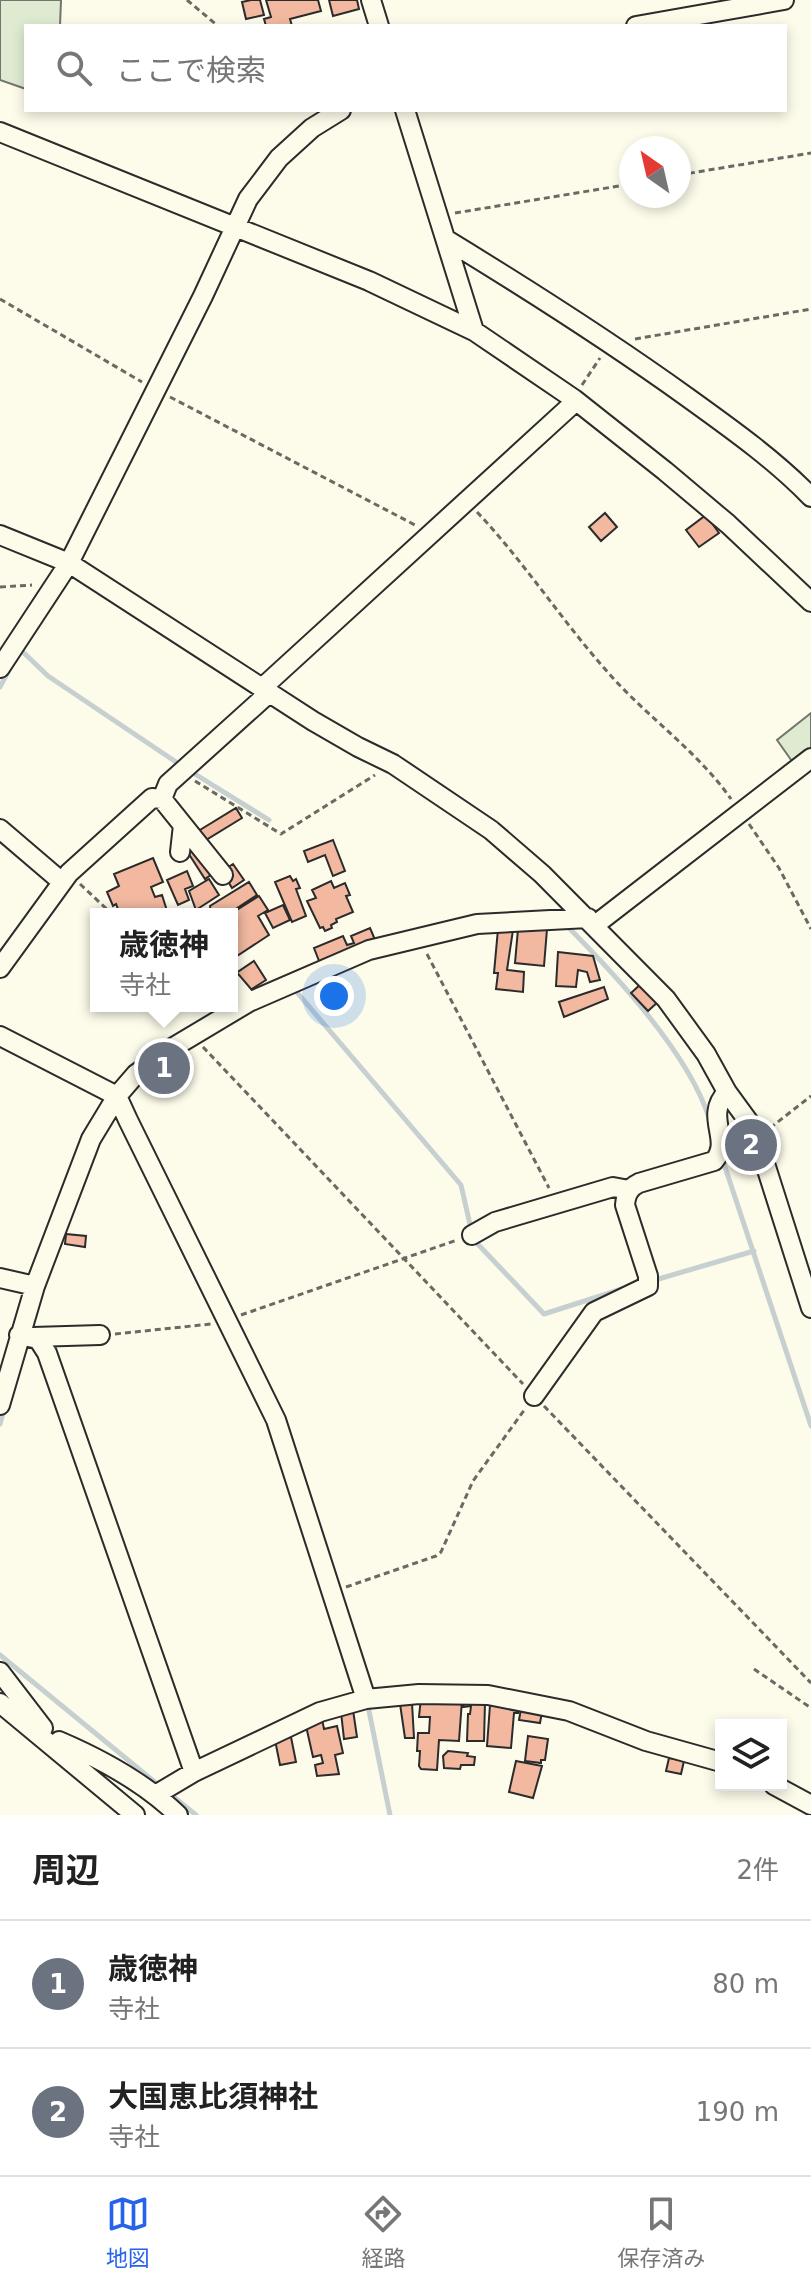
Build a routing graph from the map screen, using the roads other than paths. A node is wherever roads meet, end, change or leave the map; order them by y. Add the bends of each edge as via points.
1 (371, 0) edge
2 (784, 0) edge
3 (378, 24) edge
4 (647, 24) edge
5 (338, 112) edge
6 (406, 112) edge
7 (0, 132) edge
8 (233, 226) junction
9 (447, 240) junction
10 (474, 331) junction
11 (575, 400) junction
12 (811, 497) edge
13 (0, 535) edge
14 (69, 563) junction
15 (811, 602) edge
16 (0, 668) edge
17 (265, 690) junction
18 (811, 758) edge
19 (162, 799) junction
20 (183, 825) junction
21 (0, 829) edge
22 (180, 852) dead end
23 (223, 875) dead end
24 (66, 877) junction
25 (591, 922) junction
26 (0, 968) edge
27 (238, 989) edge
28 (249, 1002) junction
29 (238, 1008) edge
30 (232, 1012) edge
31 (0, 1036) edge
32 (727, 1092) junction
33 (119, 1098) junction
34 (629, 1190) junction
35 (472, 1235) road end
36 (0, 1278) edge
37 (35, 1286) junction
38 (811, 1308) edge
39 (100, 1335) road end
40 (26, 1336) junction
41 (534, 1396) road end
42 (0, 1405) edge
43 (0, 1672) edge
44 (366, 1699) junction
45 (0, 1703) edge
46 (48, 1742) junction
47 (715, 1760) edge
48 (194, 1772) junction
49 (785, 1791) edge
50 (157, 1794) junction
51 (811, 1805) edge
52 (135, 1815) edge
53 (178, 1815) edge

1 - 3 street
2 - 4 street
5 - 8 street via 312,128 263,175
6 - 9 street
7 - 8 street
8 - 10 street
8 - 14 street
9 - 10 street
9 - 12 street via 538,295 749,441
10 - 11 street
11 - 15 street via 728,524
11 - 17 street
13 - 14 street
14 - 16 street
14 - 17 street
17 - 19 street via 164,789
17 - 25 street via 393,764 491,830
18 - 25 street
19 - 20 street
19 - 24 street via 152,798
20 - 22 street
20 - 23 street
21 - 24 street
24 - 26 street
25 - 28 street via 477,924 418,936 369,950
25 - 32 street via 666,999
27 - 28 street
28 - 29 street
30 - 33 street via 151,1062
31 - 33 street
32 - 34 street via 716,1110 720,1146 714,1161
32 - 38 street via 758,1137
33 - 37 street via 91,1139
33 - 44 street via 276,1420
34 - 35 street via 613,1187 495,1222
34 - 41 street via 625,1205 648,1286 594,1312
36 - 37 street
37 - 40 street
39 - 40 street
40 - 42 street
40 - 48 street via 42,1343 47,1353
43 - 46 street via 43,1727
44 - 47 street via 488,1695 569,1711
44 - 48 street via 320,1712
45 - 46 street
46 - 50 street via 60,1741
46 - 52 street
48 - 50 street
49 - 51 street
50 - 53 street

